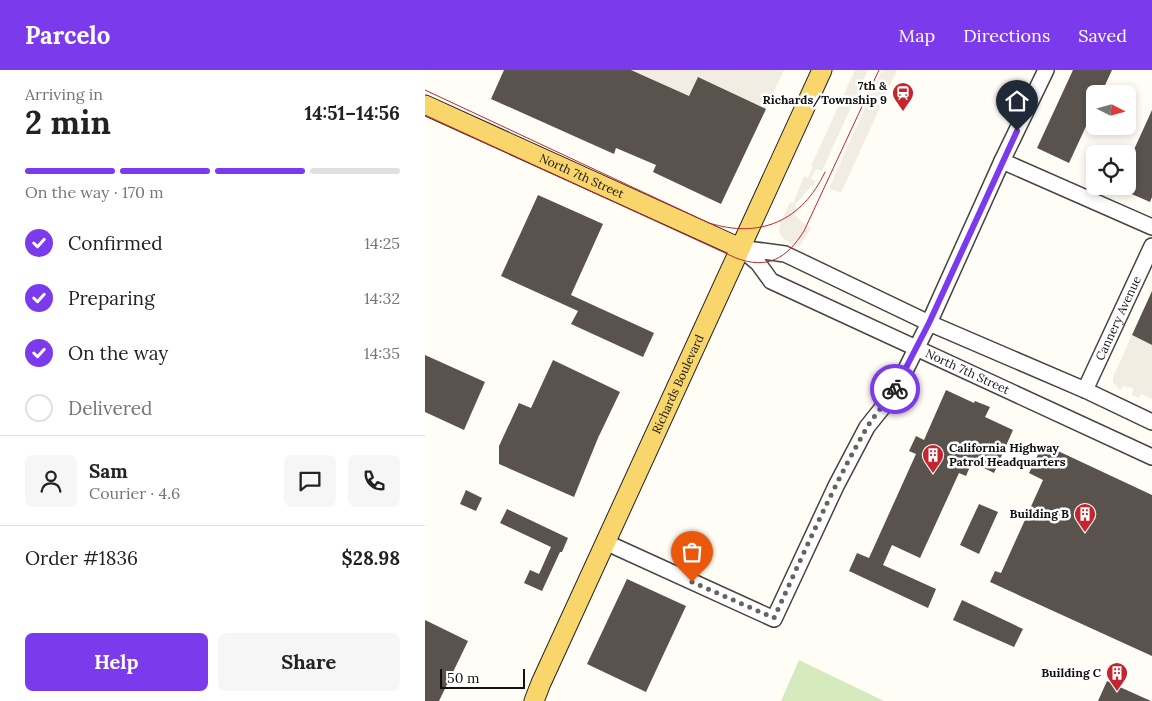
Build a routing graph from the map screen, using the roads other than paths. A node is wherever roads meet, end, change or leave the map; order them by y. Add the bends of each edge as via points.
1 (822, 70) edge
2 (1046, 70) edge
3 (425, 105) edge
4 (1002, 161) junction
5 (1152, 227) edge
6 (1152, 246) edge
7 (740, 248) junction
8 (929, 323) junction
9 (917, 348) junction
10 (1085, 390) junction
11 (1152, 422) edge
12 (1152, 457) edge
13 (605, 542) junction
14 (534, 701) edge

1 - 7 main road, Richards Boulevard
2 - 4 street
3 - 7 main road, North 7th Street
4 - 5 street
4 - 8 street
6 - 10 street, Cannery Avenue
7 - 8 street, North 7th Street via 785,254
7 - 9 street, North 7th Street via 758,263 771,281
7 - 13 main road, Richards Boulevard
8 - 9 street
8 - 10 street, North 7th Street
9 - 12 street, North 7th Street
9 - 13 street via 887,402 867,427 774,618
10 - 11 street, North 7th Street
13 - 14 main road, Richards Boulevard

